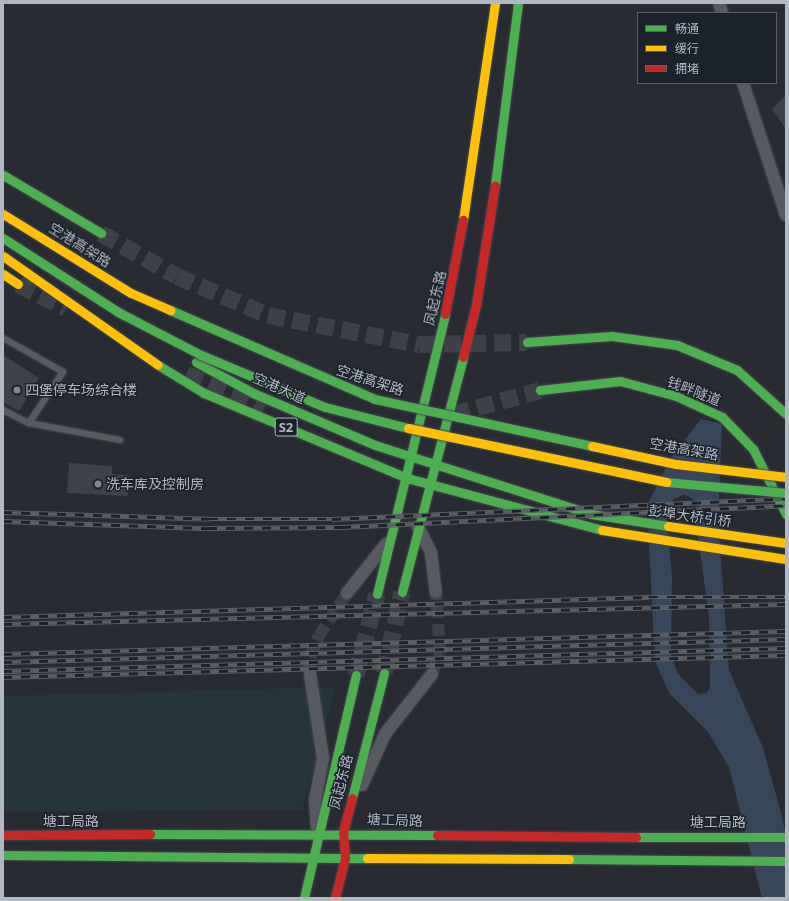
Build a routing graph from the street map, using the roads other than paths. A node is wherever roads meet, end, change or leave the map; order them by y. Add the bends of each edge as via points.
1 (495, 3) edge
2 (518, 3) edge
3 (743, 84) edge
4 (3, 175) edge
5 (3, 202) edge
6 (3, 214) edge
7 (786, 215) edge
8 (101, 232) tunnel mouth
9 (3, 238) edge
10 (3, 256) edge
11 (3, 274) edge
12 (18, 284) tunnel mouth
13 (3, 338) edge
14 (528, 342) tunnel mouth
15 (540, 390) tunnel mouth
16 (3, 410) edge
17 (786, 414) edge
18 (29, 423) junction
19 (120, 440) dead end
20 (413, 456) junction
21 (434, 462) junction
22 (786, 477) edge
23 (407, 478) junction
24 (429, 483) junction
25 (786, 493) edge
26 (591, 514) joint
27 (786, 514) edge
28 (418, 527) junction
29 (394, 531) junction
30 (786, 543) edge
31 (786, 559) edge
32 (402, 592) tunnel mouth
33 (436, 592) tunnel mouth
34 (347, 593) tunnel mouth
35 (377, 594) tunnel mouth
36 (384, 673) tunnel mouth
37 (310, 674) tunnel mouth
38 (432, 674) tunnel mouth
39 (356, 675) tunnel mouth
40 (343, 832) junction
41 (318, 834) junction
42 (3, 835) edge
43 (786, 837) edge
44 (3, 855) edge
45 (315, 857) junction
46 (345, 858) junction
47 (786, 861) edge
48 (304, 898) edge
49 (335, 898) edge

1 - 20 main road, 凤起东路 via 456,274
2 - 21 main road via 495,188 476,305
3 - 7 street
4 - 8 main road
5 - 20 main road, 空港大道 via 62,243 190,358 253,393 375,445
6 - 22 main road, 空港高架路, bridge via 131,293 301,370 375,399 676,464
9 - 25 main road, bridge via 120,313 201,355 325,407 460,441 669,483
10 - 23 main road, S2 via 168,372 204,393
11 - 12 main road
13 - 18 lane via 63,372
14 - 17 main road via 612,336 677,345 737,370
15 - 27 main road, 钱畔隧道 via 620,381 676,396 722,417 753,448
16 - 18 lane
18 - 19 lane
20 - 21 main road, 空港大道
20 - 23 main road, 凤起东路
21 - 24 main road
21 - 26 main road, 空港大道
23 - 24 main road
23 - 29 main road, 凤起东路
24 - 28 main road
24 - 31 main road via 592,528
26 - 30 main road, 彭埠大桥引桥
28 - 32 main road
28 - 33 street via 431,553
29 - 34 street
29 - 35 main road, 凤起东路
36 - 40 main road, 凤起东路
37 - 41 street via 323,758 315,800
38 - 40 street via 385,734
39 - 41 main road, 凤起东路
40 - 41 main road, 塘工局路
40 - 43 main road, 塘工局路 via 457,836
40 - 46 main road, 凤起东路
41 - 42 main road, 塘工局路
41 - 45 main road, 凤起东路
44 - 45 main road
45 - 46 main road
45 - 48 main road, 凤起东路
46 - 47 main road
46 - 49 main road, 凤起东路

